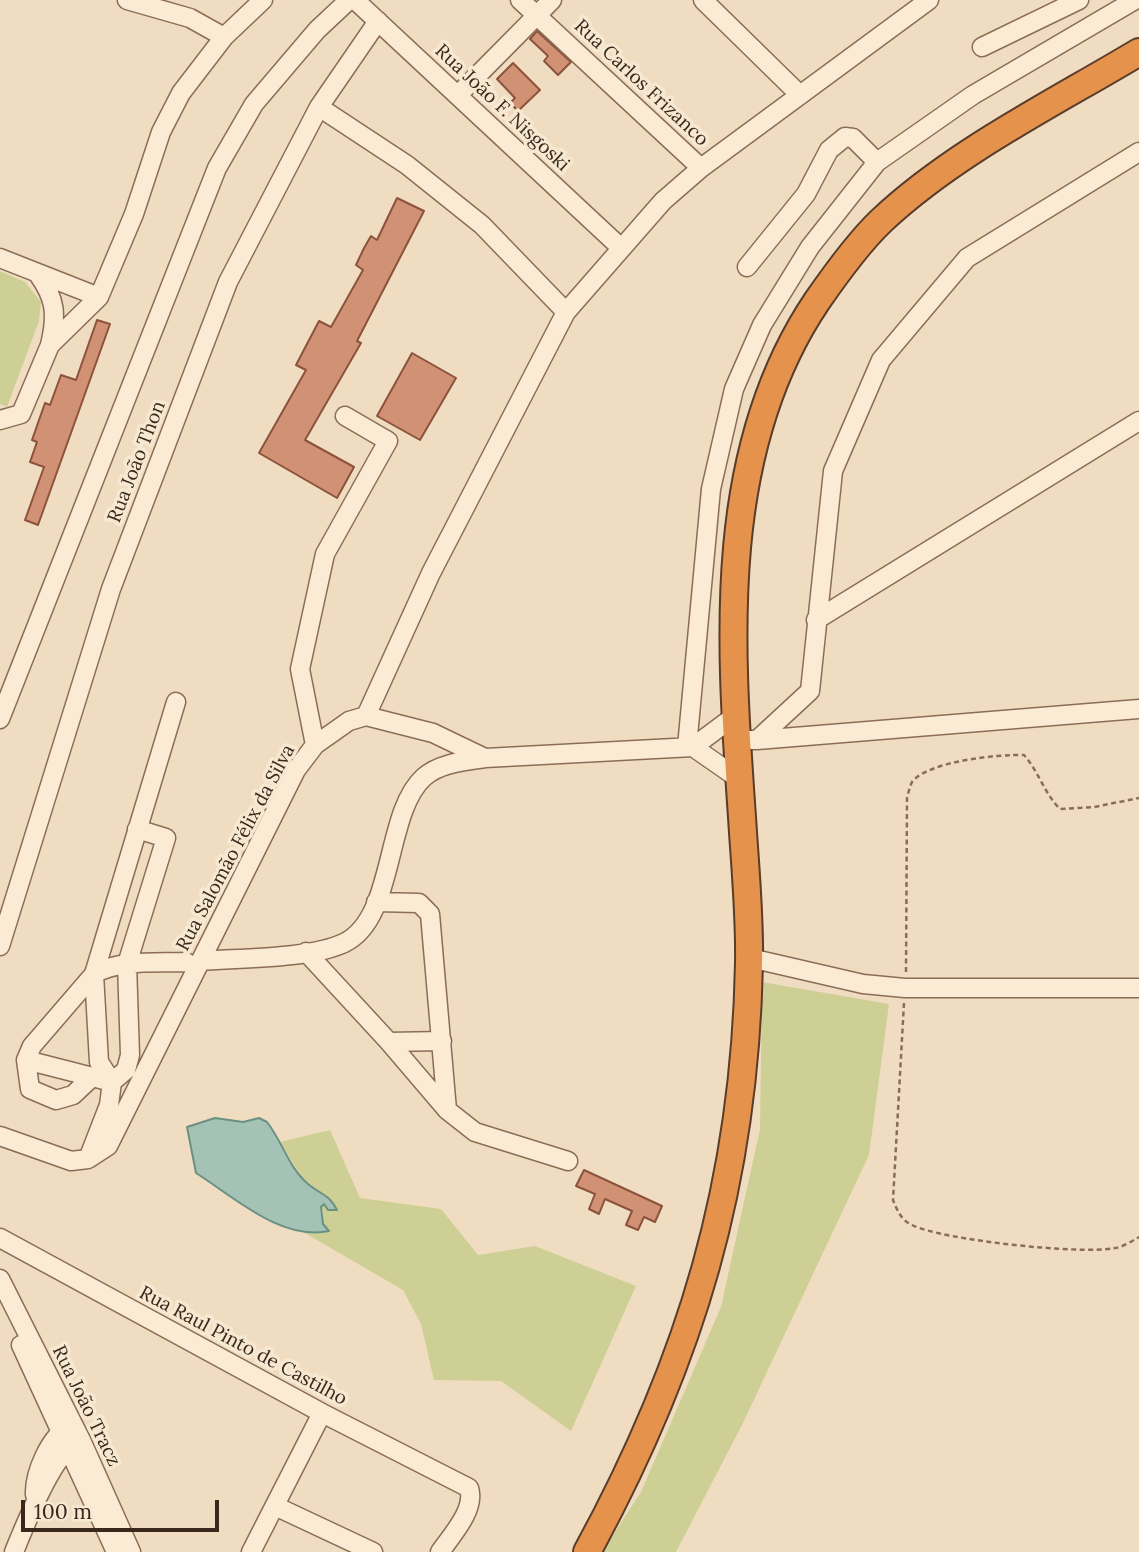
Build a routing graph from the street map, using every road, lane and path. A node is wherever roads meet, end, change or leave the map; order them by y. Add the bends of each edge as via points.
1 (127, 0) edge
2 (263, 0) edge
3 (349, 0) edge
4 (355, 0) edge
5 (520, 0) edge
6 (552, 0) edge
7 (703, 0) edge
8 (929, 0) edge
9 (1079, 0) edge
10 (1135, 0) edge
11 (538, 15) junction
12 (378, 21) junction
13 (224, 37) junction
14 (982, 47) dead end
15 (1139, 52) edge
16 (458, 95) junction
17 (800, 95) junction
18 (320, 107) junction
19 (1139, 152) edge
20 (877, 162) junction
21 (701, 168) junction
22 (620, 247) junction
23 (0, 258) edge
24 (747, 267) dead end
25 (38, 274) junction
26 (99, 297) junction
27 (566, 312) junction
28 (50, 345) junction
29 (345, 416) dead end
30 (0, 420) edge
31 (1139, 421) edge
32 (816, 620) junction
33 (176, 702) dead end
34 (1139, 709) edge
35 (366, 716) junction
36 (0, 719) edge
37 (744, 732) junction
38 (315, 745) junction
39 (690, 747) junction
40 (485, 758) junction
41 (739, 779) junction
42 (1139, 798) edge
43 (137, 829) junction
44 (376, 902) junction
45 (0, 946) edge
46 (306, 952) junction
47 (750, 958) junction
48 (193, 962) junction
49 (127, 964) junction
50 (94, 974) junction
51 (905, 988) junction
52 (1139, 988) edge
53 (442, 1041) junction
54 (390, 1042) junction
55 (26, 1060) junction
56 (91, 1078) junction
57 (112, 1082) junction
58 (447, 1110) junction
59 (0, 1136) edge
60 (88, 1159) junction
61 (568, 1161) dead end
62 (1139, 1237) edge
63 (0, 1238) edge
64 (0, 1279) edge
65 (0, 1304) edge
66 (322, 1413) junction
67 (71, 1435) junction
68 (275, 1506) junction
69 (14, 1552) edge
70 (116, 1552) edge
71 (131, 1552) edge
72 (251, 1552) edge
73 (373, 1552) edge
74 (440, 1552) edge
75 (587, 1552) edge

1 - 13 street via 190,18
2 - 13 street
3 - 36 street via 254,104 217,168
4 - 12 street, Rua João F. Nisgoski
5 - 11 street, Rua Carlos Frizanco
6 - 11 street
7 - 17 street
8 - 17 street
9 - 14 street
10 - 20 street via 973,95
11 - 16 street
11 - 21 street, Rua Carlos Frizanco
12 - 16 street, Rua João F. Nisgoski
12 - 18 street, Rua João Thon
13 - 26 street via 181,93 161,132 134,214
15 - 37 highway via 941,175 880,222 816,302 775,379 752,441 735,565
16 - 22 street, Rua João F. Nisgoski
17 - 21 street
18 - 27 street via 407,165 482,225
18 - 45 street, Rua João Thon via 239,257 111,589
19 - 32 street via 967,258 881,360 833,471
20 - 24 street via 853,138 845,137 829,149 806,194
20 - 39 street via 803,258 762,325 734,389 711,489
21 - 22 street
22 - 27 street
23 - 25 street
25 - 26 street
25 - 28 street via 56,307
26 - 28 street
27 - 35 street via 431,573
28 - 30 street via 21,414
29 - 38 street via 388,441 325,554 300,669
31 - 32 street
32 - 37 street via 810,691
33 - 43 street
34 - 37 street
35 - 38 street, Rua Salomão Félix da Silva via 349,721
35 - 40 street via 433,733
37 - 39 street
37 - 41 highway
38 - 48 street, Rua Salomão Félix da Silva via 296,770
39 - 40 street
39 - 41 street
40 - 44 street via 439,768 424,777 410,796
41 - 47 highway
42 - 51 path via 1060,809 1024,755 999,754 927,771 912,783 907,798
43 - 49 street via 166,838
43 - 50 street
44 - 46 street via 358,934
44 - 53 street via 419,903 430,914
46 - 48 street
46 - 54 street
47 - 51 street via 863,984
47 - 75 highway via 736,1130 715,1241 670,1382
48 - 49 street
48 - 60 street, Rua Salomão Félix da Silva via 108,1146
49 - 50 street
49 - 57 street via 130,1055 126,1070
50 - 55 street via 32,1046
50 - 57 street via 99,1062
51 - 52 street
51 - 62 path via 892,1200 899,1214 911,1225 960,1238 1089,1251 1117,1248
53 - 54 street
53 - 58 street
54 - 58 street
55 - 56 street
55 - 56 street via 30,1089 56,1100 74,1095
56 - 57 street
57 - 60 street via 109,1105
58 - 61 street via 475,1132
59 - 60 street via 71,1161
63 - 66 street, Rua Raul Pinto de Castilho
64 - 67 street, Rua João Tracz
65 - 67 street, Rua João Tracz
66 - 68 street
66 - 74 street, Rua Raul Pinto de Castilho via 469,1488 469,1506
67 - 69 street via 40,1469 35,1502
67 - 70 street, Rua João Tracz
67 - 71 street, Rua João Tracz
68 - 72 street
68 - 73 street

